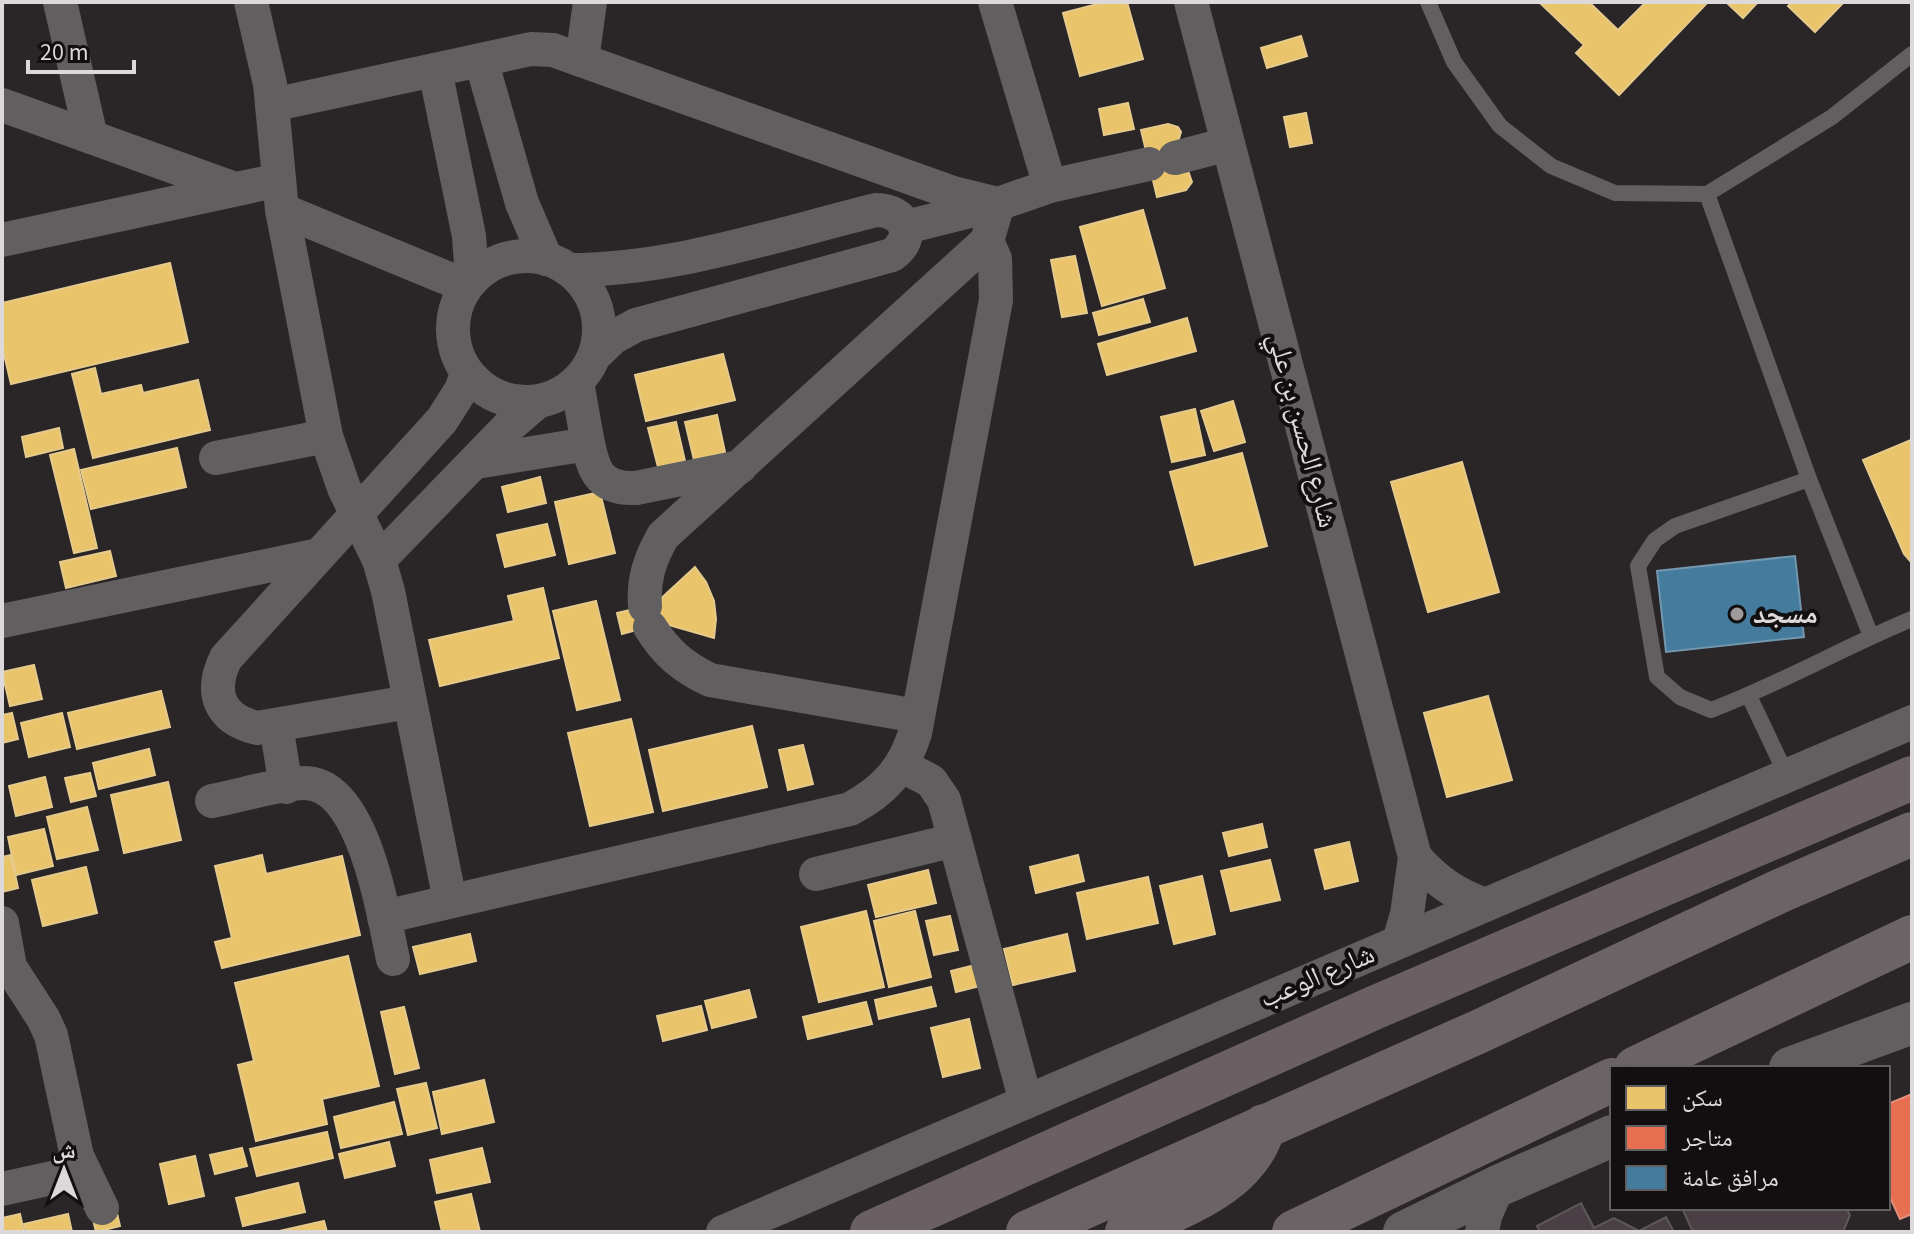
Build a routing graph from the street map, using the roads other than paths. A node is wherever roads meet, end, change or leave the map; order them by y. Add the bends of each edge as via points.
1 (60, 2) edge
2 (251, 2) edge
3 (590, 2) edge
4 (995, 2) edge
5 (1191, 2) edge
6 (1428, 2) edge
7 (1912, 54) edge
8 (481, 60) junction
9 (582, 60) junction
10 (435, 70) junction
11 (2, 105) edge
12 (272, 105) junction
13 (91, 137) junction
14 (1228, 144) junction
15 (1050, 186) junction
16 (236, 189) junction
17 (1707, 194) junction
18 (281, 195) junction
19 (998, 204) junction
20 (906, 227) junction
21 (2, 240) edge
22 (987, 241) junction
23 (558, 264) junction
24 (469, 283) junction
25 (586, 368) junction
26 (467, 374) junction
27 (537, 402) junction
28 (326, 436) junction
29 (588, 444) junction
30 (216, 458) dead end
31 (476, 462) junction
32 (741, 467) junction
33 (1809, 479) junction
34 (357, 512) junction
35 (319, 555) junction
36 (379, 560) junction
37 (3, 614) edge
38 (1912, 619) edge
39 (1871, 636) junction
40 (1749, 696) junction
41 (409, 702) junction
42 (917, 716) junction
43 (1912, 722) edge
44 (276, 725) junction
45 (902, 766) junction
46 (1787, 776) junction
47 (1912, 778) edge
48 (286, 787) junction
49 (212, 801) dead end
50 (1912, 834) edge
51 (955, 840) junction
52 (1415, 857) junction
53 (816, 874) dead end
54 (450, 901) junction
55 (1485, 905) junction
56 (384, 917) junction
57 (2, 923) edge
58 (1912, 937) edge
59 (1399, 941) junction
60 (1912, 958) edge
61 (393, 959) dead end
62 (1864, 959) junction
63 (17, 1003) edge
64 (1912, 1023) edge
65 (1640, 1066) edge
66 (1795, 1066) edge
67 (1610, 1081) edge
68 (1026, 1102) junction
69 (1264, 1126) junction
70 (1610, 1137) edge
71 (84, 1171) junction
72 (1498, 1186) junction
73 (2, 1189) edge
74 (107, 1223) edge
75 (723, 1232) edge
76 (872, 1232) edge
77 (1028, 1232) edge
78 (1127, 1232) edge
79 (1294, 1232) edge
80 (1404, 1232) edge
81 (1482, 1232) edge

1 - 13 street
2 - 12 street
3 - 9 street
4 - 15 street
5 - 14 street, شارع الحسن بن علي
6 - 17 lane via 1454,62 1500,126 1551,166 1615,193
7 - 17 lane via 1832,117
8 - 9 street via 531,49
8 - 10 street
8 - 23 street via 525,212
9 - 19 street via 953,193
10 - 12 street
10 - 24 street via 469,236
11 - 13 street
12 - 18 street
13 - 16 street
14 - 15 street
14 - 52 street, شارع الحسن بن علي
15 - 19 street
16 - 18 street
16 - 21 street
17 - 33 lane
18 - 24 street
18 - 28 street
19 - 20 street
19 - 22 street
20 - 23 street via 899,216 876,210 669,261 620,268
20 - 25 street via 901,249 892,255 636,325 614,337
22 - 32 street
22 - 42 street via 995,259 996,300
23 - 24 street via 520,256 494,263
23 - 25 street via 586,286 596,307 600,331
24 - 26 street via 456,307 452,330
25 - 27 street via 565,391
25 - 29 street
26 - 27 street via 487,391 511,401
26 - 34 street via 442,420
27 - 31 street
28 - 30 street
28 - 34 street
29 - 31 street
29 - 32 street via 600,477 623,488
31 - 36 street
32 - 42 street via 663,536 648,562 647,616 662,646 683,667 710,680
33 - 39 lane
33 - 40 lane via 1675,526 1655,540 1638,566 1657,677 1680,697 1711,710
34 - 35 street
34 - 36 street
35 - 37 street
35 - 44 street via 219,672 220,702 229,715 242,725
36 - 41 street
38 - 39 lane
39 - 40 lane
40 - 46 lane
41 - 44 street
41 - 54 street
42 - 45 street
43 - 46 street, شارع الوعب
44 - 48 street
45 - 51 street via 939,790
45 - 54 street via 871,798 850,809
46 - 55 street, شارع الوعب
47 - 76 highway via 1376,1007
48 - 49 street
48 - 56 street via 319,786 344,806 364,845
50 - 69 main road
51 - 53 street
51 - 68 street
52 - 55 street via 1457,895
52 - 59 street, شارع الحسن بن علي
54 - 56 street
55 - 59 street, شارع الوعب
56 - 61 street
57 - 63 street
58 - 62 main road
59 - 68 street, شارع الوعب
60 - 62 main road
62 - 65 main road
63 - 71 street via 51,1035
64 - 66 street
67 - 79 main road
68 - 75 street, شارع الوعب
69 - 77 main road
69 - 78 main road via 1250,1159 1237,1173
70 - 72 street
71 - 73 street
71 - 74 street
72 - 80 street
72 - 81 street

